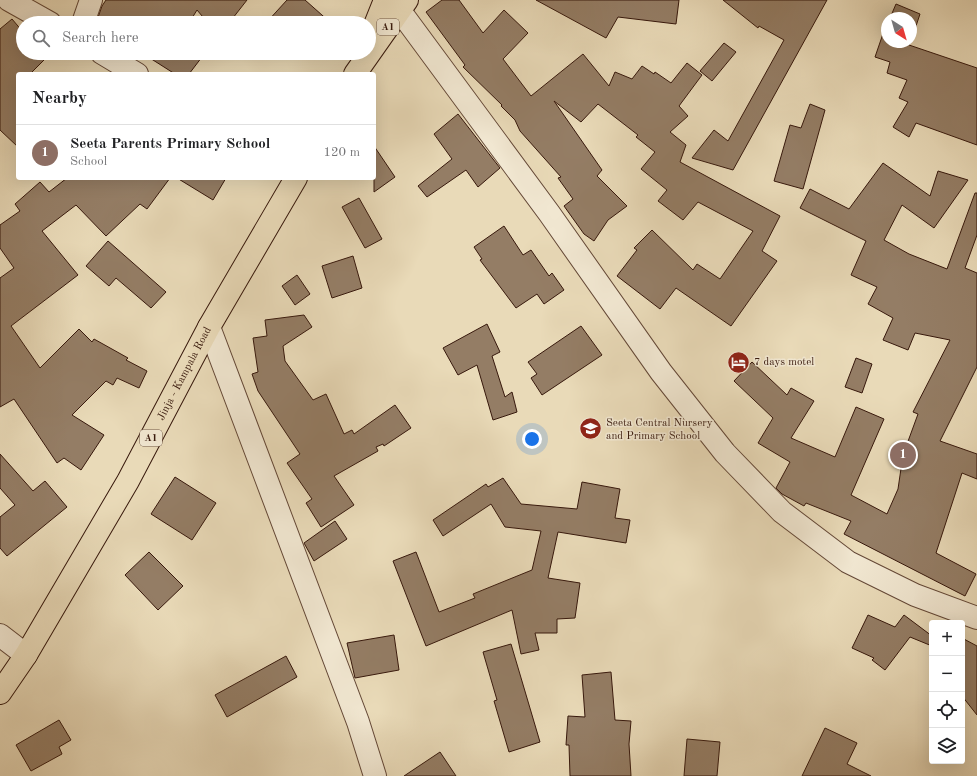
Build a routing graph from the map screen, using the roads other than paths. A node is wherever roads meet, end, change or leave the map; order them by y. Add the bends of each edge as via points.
1 (9, 0) edge
2 (91, 0) edge
3 (397, 4) edge
4 (38, 16) edge
5 (85, 16) edge
6 (376, 32) edge
7 (376, 38) edge
8 (114, 60) edge
9 (134, 72) edge
10 (295, 180) edge
11 (209, 327) junction
12 (977, 618) edge
13 (0, 635) edge
14 (26, 655) junction
15 (0, 693) edge
16 (375, 776) edge

1 - 4 street
2 - 5 street
3 - 6 highway, A1
3 - 7 highway, A1
3 - 12 street via 661,372 725,453 782,512 848,562 915,595
8 - 9 street
10 - 11 highway, Jinja - Kampala Road / A1
11 - 14 highway, Jinja - Kampala Road / A1 via 128,480
11 - 16 street via 358,722
13 - 14 street
14 - 15 highway, Jinja - Kampala Road / A1

